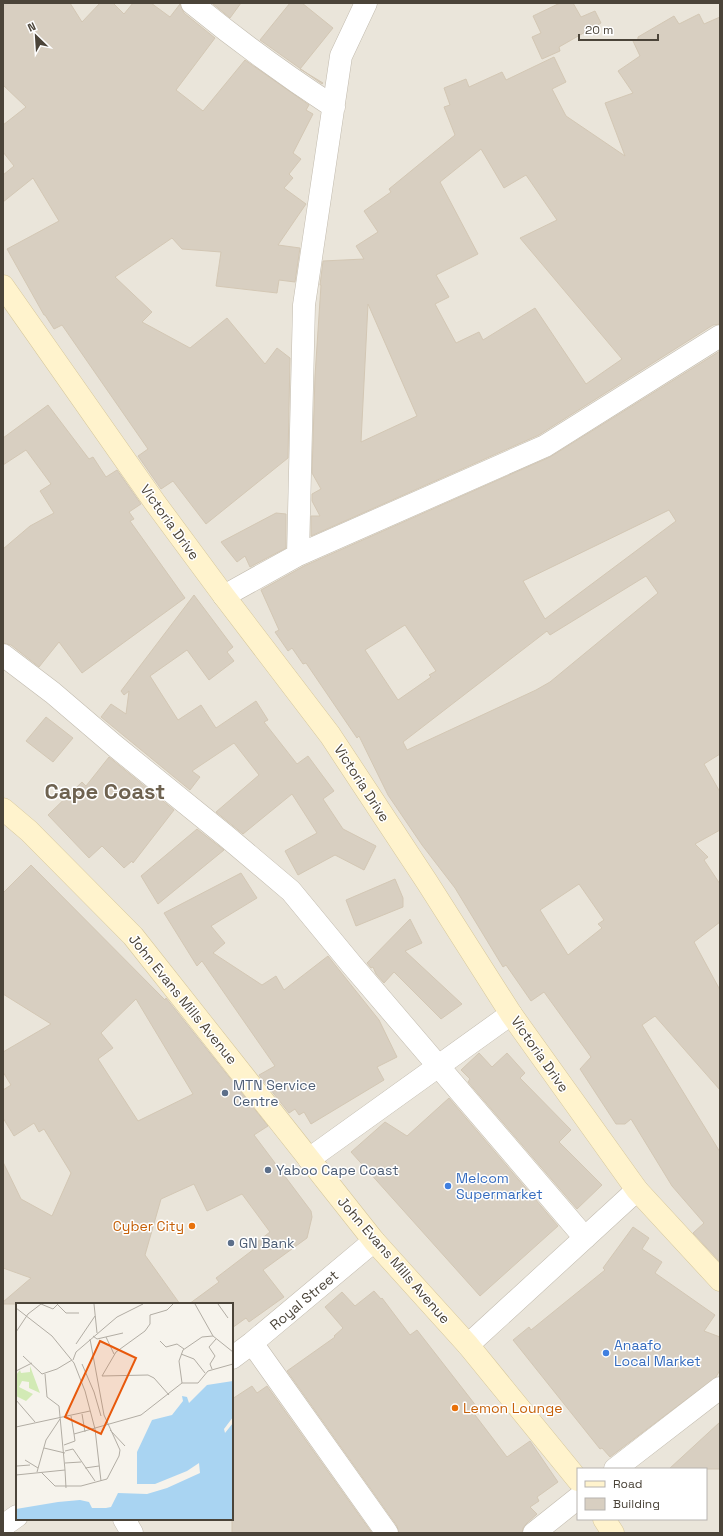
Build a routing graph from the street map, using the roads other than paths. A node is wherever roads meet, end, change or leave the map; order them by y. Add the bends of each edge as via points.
1 (192, 3) edge
2 (366, 3) edge
3 (334, 107) junction
4 (3, 286) edge
5 (720, 336) edge
6 (298, 555) junction
7 (224, 596) junction
8 (3, 655) edge
9 (3, 809) edge
10 (512, 1014) junction
11 (438, 1067) junction
12 (309, 1159) junction
13 (637, 1190) junction
14 (585, 1238) junction
15 (374, 1241) junction
16 (720, 1280) edge
17 (252, 1343) junction
18 (468, 1345) junction
19 (233, 1357) edge
20 (720, 1388) edge
21 (616, 1468) edge
22 (577, 1479) edge
23 (577, 1499) edge
24 (16, 1517) edge
25 (125, 1520) edge
26 (605, 1520) edge
27 (3, 1526) edge
28 (132, 1533) edge
29 (387, 1533) edge
30 (534, 1533) edge
31 (613, 1533) edge

1 - 3 street via 295,81
2 - 3 street via 341,56
3 - 6 street via 304,305
4 - 7 street, Victoria Drive
5 - 6 street via 545,446
6 - 7 street
7 - 10 street, Victoria Drive via 330,734
8 - 11 street via 53,693 290,891
9 - 12 street, John Evans Mills Avenue via 29,831 132,936
10 - 11 street
10 - 13 street, Victoria Drive
11 - 12 street
11 - 14 street
12 - 15 street, John Evans Mills Avenue
13 - 14 street
13 - 16 street, Victoria Drive
14 - 18 street
15 - 17 street, Royal Street
15 - 18 street, John Evans Mills Avenue
17 - 19 street, Royal Street
17 - 29 street
18 - 22 street, John Evans Mills Avenue
20 - 21 street
23 - 30 street
24 - 27 street
25 - 28 street
26 - 31 street

